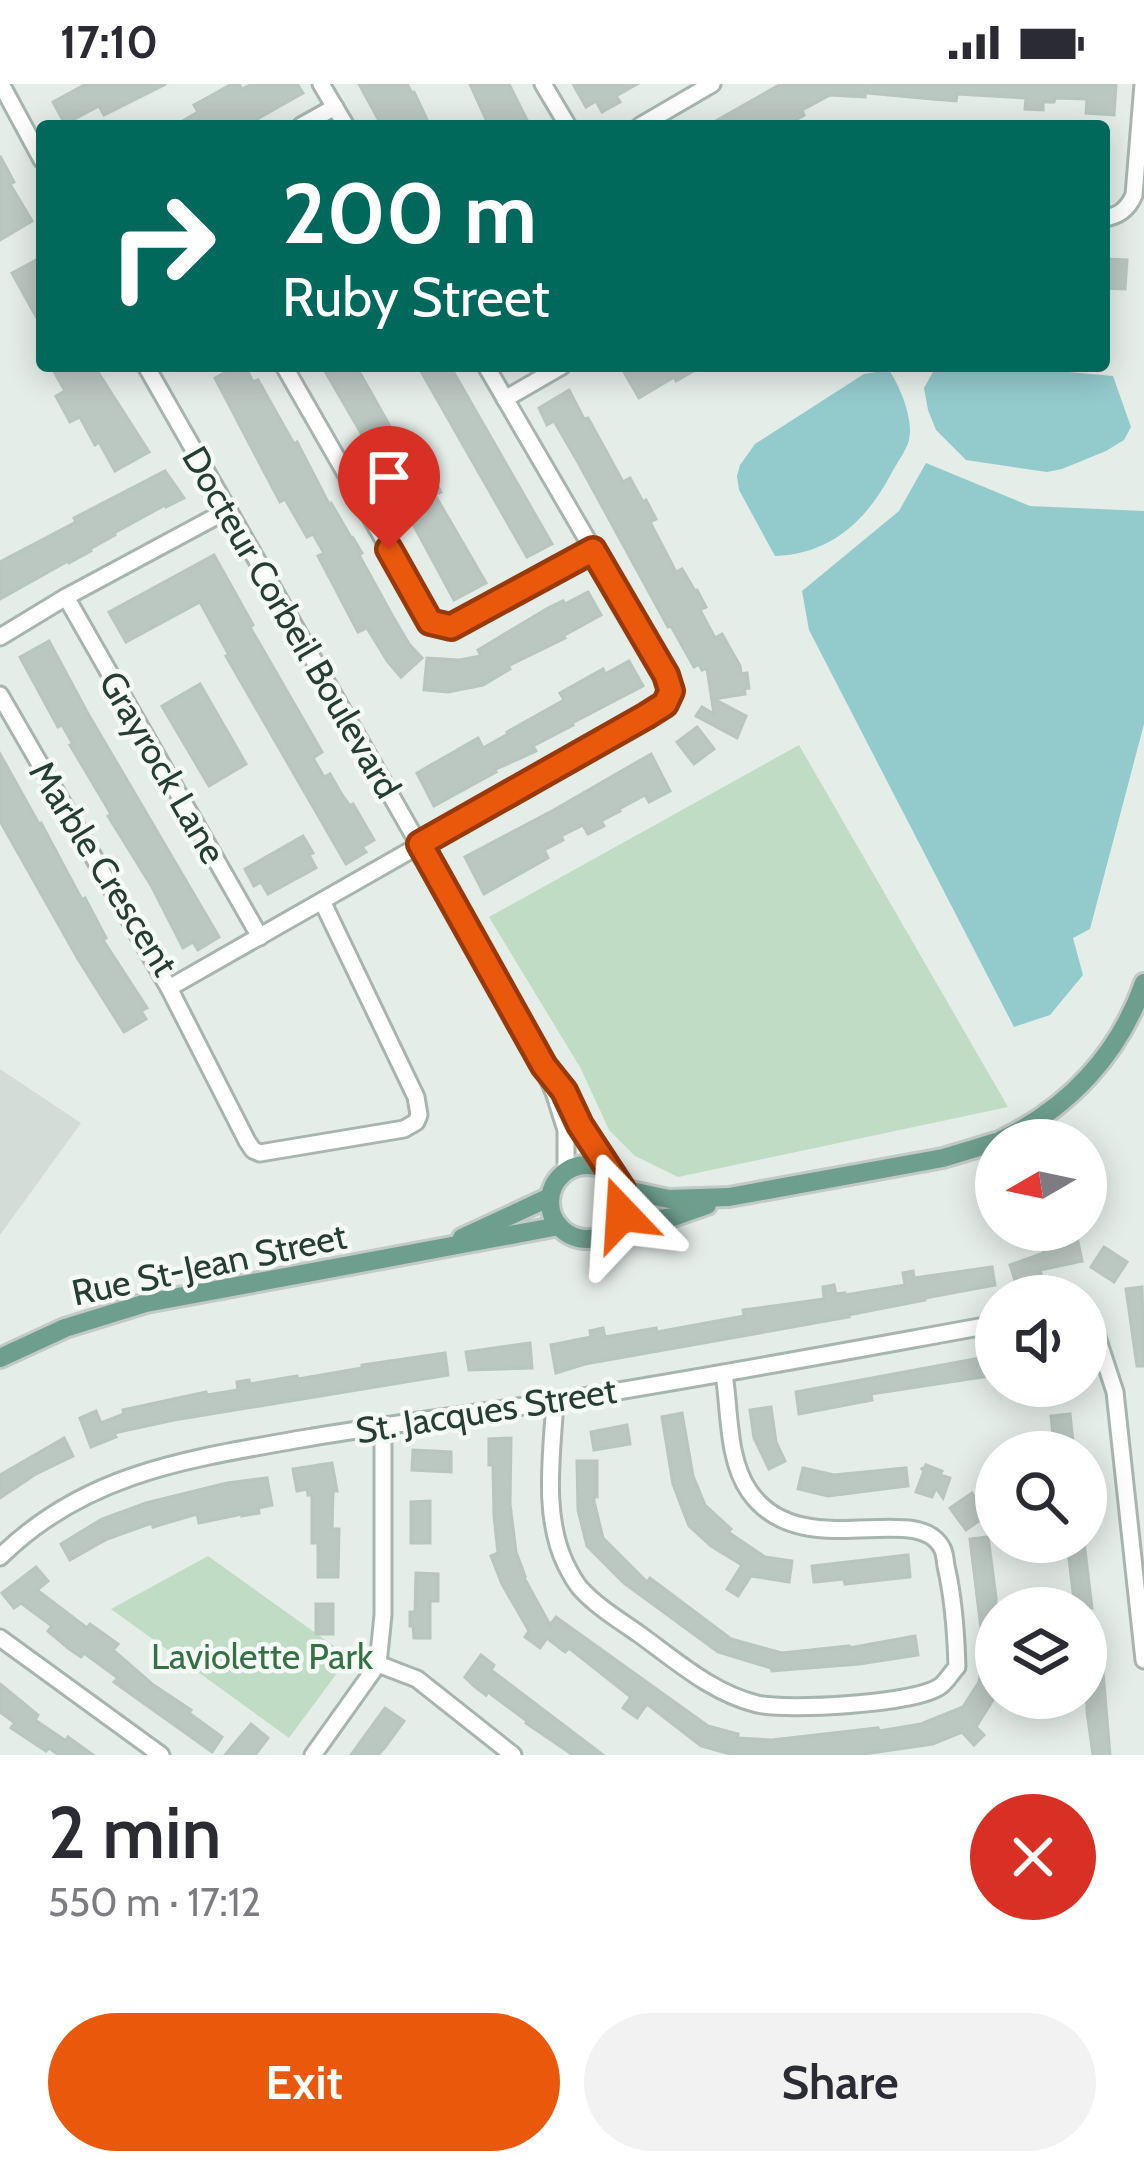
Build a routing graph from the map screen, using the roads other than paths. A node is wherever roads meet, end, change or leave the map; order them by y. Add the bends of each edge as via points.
1 (1, 84) edge
2 (321, 84) edge
3 (543, 84) edge
4 (712, 84) edge
5 (1143, 84) edge
6 (335, 107) junction
7 (312, 120) edge
8 (343, 120) edge
9 (564, 120) edge
10 (650, 120) edge
11 (36, 149) edge
12 (1110, 217) edge
13 (149, 372) edge
14 (287, 372) edge
15 (489, 372) edge
16 (552, 372) edge
17 (505, 399) junction
18 (228, 510) junction
19 (593, 550) junction
20 (66, 597) junction
21 (0, 637) edge
22 (0, 694) edge
23 (420, 844) junction
24 (322, 901) junction
25 (260, 937) junction
26 (1144, 983) edge
27 (169, 988) junction
28 (544, 1066) junction
29 (1037, 1119) edge
30 (975, 1149) edge
31 (566, 1171) junction
32 (608, 1171) junction
33 (622, 1189) junction
34 (550, 1197) junction
35 (729, 1197) junction
36 (559, 1226) junction
37 (616, 1226) junction
38 (436, 1251) junction
39 (975, 1328) edge
40 (0, 1358) edge
41 (1107, 1367) edge
42 (724, 1374) junction
43 (555, 1401) junction
44 (383, 1425) junction
45 (0, 1557) edge
46 (1140, 1577) edge
47 (0, 1638) edge
48 (1144, 1660) edge
49 (378, 1664) junction
50 (161, 1755) edge
51 (313, 1755) edge
52 (513, 1755) edge

1 - 11 street
2 - 6 street
3 - 9 street
4 - 10 street
5 - 12 street via 1134,195
6 - 7 street
6 - 8 street
13 - 18 street, Docteur Corbeil Boulevard
14 - 19 street via 430,622 451,627
15 - 17 street
16 - 17 street
17 - 19 street
18 - 20 street
18 - 23 street, Docteur Corbeil Boulevard
19 - 23 street, Marble Crescent via 666,675 665,704
20 - 21 street
20 - 25 street, Grayrock Lane
22 - 27 street, Marble Crescent
23 - 24 street, Marble Crescent
23 - 28 street, Docteur Corbeil Boulevard
24 - 25 street, Marble Crescent
24 - 27 street via 416,1097 419,1115 411,1126 269,1154 254,1150
25 - 27 street, Marble Crescent
26 - 29 main road, Rue St-Jean Street via 1120,1035 1086,1080
28 - 31 street, Docteur Corbeil Boulevard via 566,1130
28 - 32 street, Docteur Corbeil Boulevard
30 - 35 main road, Rue St-Jean Street
31 - 32 main road via 587,1164
31 - 34 main road
32 - 33 main road
33 - 35 main road, Rue St-Jean Street via 669,1199
33 - 37 main road
34 - 36 main road
34 - 38 main road, Rue St-Jean Street
35 - 37 main road, Rue St-Jean Street
36 - 37 main road, Rue St-Jean Street via 581,1239
36 - 38 main road, Rue St-Jean Street
38 - 40 main road, Rue St-Jean Street via 125,1308
39 - 42 street, St. Jacques Street
41 - 46 street
42 - 43 street, St. Jacques Street
42 - 43 street via 736,1462 749,1491 772,1513 802,1528 924,1531 941,1546 955,1603 957,1667 941,1686 915,1697 760,1705 726,1694 604,1609 579,1587 555,1531
43 - 44 street, St. Jacques Street
44 - 45 street, St. Jacques Street via 195,1457 108,1484 28,1529
44 - 49 street
46 - 48 street
47 - 50 street
49 - 51 street
49 - 52 street via 417,1679

